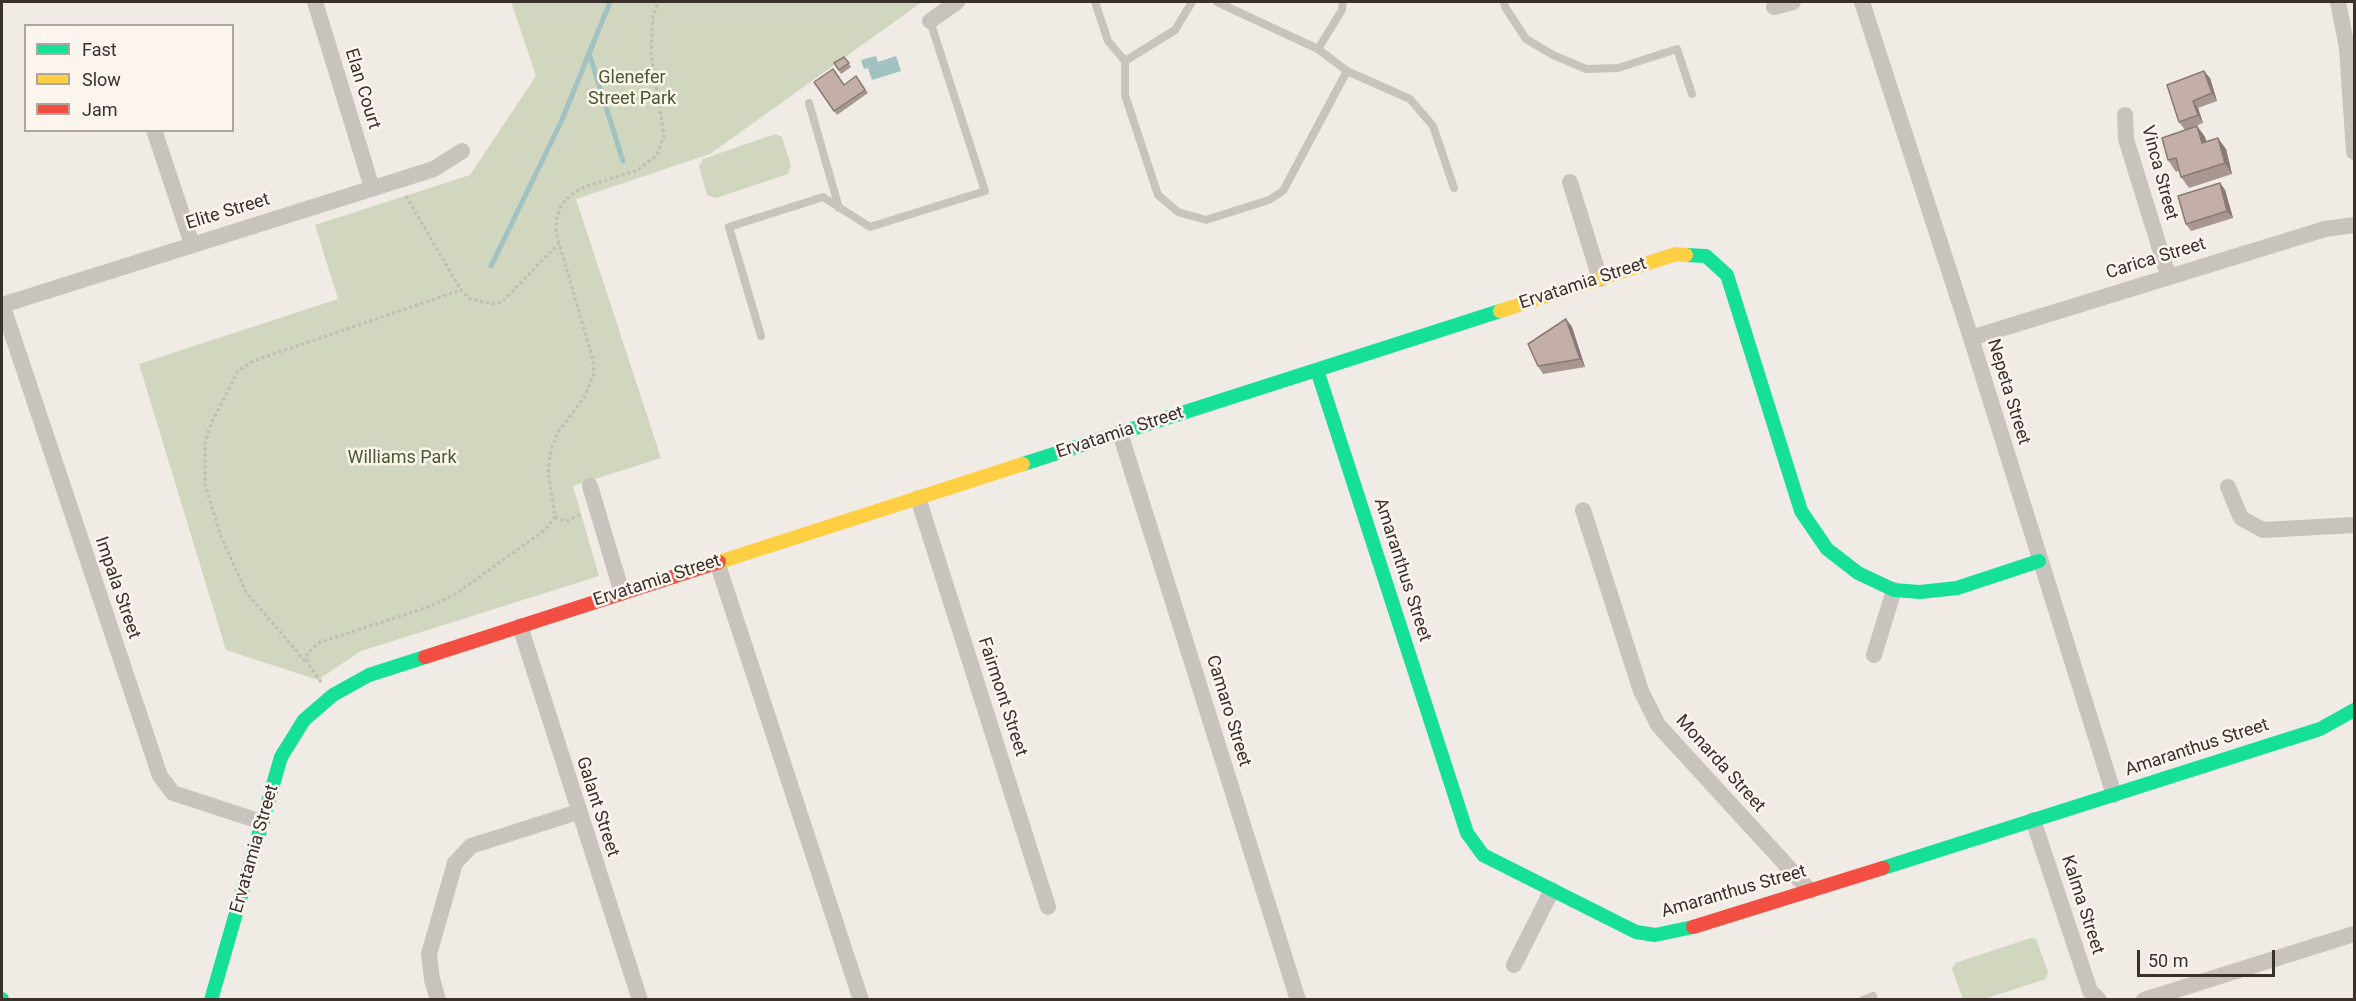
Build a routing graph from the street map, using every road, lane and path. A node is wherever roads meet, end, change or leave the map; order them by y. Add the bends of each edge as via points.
1 (315, 2) edge
2 (658, 2) edge
3 (957, 2) edge
4 (1095, 2) edge
5 (1192, 2) edge
6 (1217, 2) edge
7 (1343, 2) edge
8 (1504, 2) edge
9 (1793, 2) edge
10 (1862, 2) edge
11 (2338, 2) edge
12 (1774, 7) dead end
13 (930, 21) joint
14 (1318, 49) junction
15 (1125, 61) junction
16 (1347, 71) junction
17 (1692, 94) dead end
18 (809, 104) dead end
19 (2125, 115) dead end
20 (155, 132) edge
21 (462, 151) dead end
22 (2355, 152) edge
23 (397, 181) junction
24 (1570, 182) dead end
25 (372, 188) junction
26 (1454, 188) dead end
27 (839, 208) junction
28 (2355, 225) edge
29 (558, 243) junction
30 (192, 244) junction
31 (2168, 275) junction
32 (1600, 279) junction
33 (461, 290) junction
34 (2, 304) edge
35 (761, 336) dead end
36 (1971, 338) junction
37 (1317, 370) junction
38 (1120, 433) junction
39 (590, 486) dead end
40 (2228, 487) dead end
41 (918, 498) junction
42 (596, 508) junction
43 (1583, 510) dead end
44 (555, 517) junction
45 (2355, 525) edge
46 (2039, 561) junction
47 (717, 562) junction
48 (1894, 590) junction
49 (622, 593) junction
50 (520, 626) junction
51 (1874, 655) dead end
52 (306, 662) junction
53 (333, 695) junction
54 (2355, 710) edge
55 (2114, 795) junction
56 (578, 812) junction
57 (2033, 820) junction
58 (262, 822) junction
59 (1552, 890) junction
60 (1810, 891) junction
61 (1048, 907) dead end
62 (2355, 934) edge
63 (1514, 965) dead end
64 (211, 999) edge
65 (438, 999) edge
66 (640, 999) edge
67 (861, 999) edge
68 (1298, 999) edge
69 (1863, 999) edge
70 (1874, 999) edge
71 (2099, 999) edge
72 (2144, 999) edge

1 - 25 street, Elan Court
2 - 29 path via 653,16 651,54 664,135 657,155 638,170 569,195 557,217
3 - 13 street
4 - 15 lane via 1108,41
5 - 15 lane via 1175,30
6 - 14 lane
7 - 14 lane
8 - 17 lane via 1526,39 1586,69 1618,68 1677,49
9 - 12 street
10 - 36 street, Nepeta Street
11 - 22 street via 2347,48
13 - 27 lane via 985,191 870,227
14 - 16 lane
15 - 16 lane via 1125,95 1158,195 1178,212 1206,220 1269,200 1283,191
16 - 26 lane via 1410,99 1433,126
18 - 27 lane
19 - 31 street, Vinca Street via 2126,139
20 - 30 street
21 - 23 street, Elite Street via 434,169
23 - 25 street, Elite Street
23 - 33 path
24 - 32 street
25 - 30 street, Elite Street
27 - 35 lane via 823,197 729,227
28 - 31 street, Carica Street via 2325,229
29 - 33 path via 502,302 470,299
29 - 44 path via 594,374 585,396 558,432 551,450 548,471
30 - 34 street, Elite Street
31 - 36 street, Carica Street
32 - 37 street, Ervatamia Street
32 - 48 street, Ervatamia Street via 1676,254 1706,256 1727,275 1801,512 1827,549 1858,573
33 - 52 path via 254,361 238,371 211,424 205,443 205,484 220,534 246,592
34 - 58 street, Impala Street via 160,776 172,793
36 - 46 street, Nepeta Street
37 - 38 street, Ervatamia Street
37 - 59 street, Amaranthus Street via 1467,833 1483,855
38 - 41 street, Ervatamia Street
38 - 68 street, Camaro Street
39 - 42 street
40 - 45 street via 2241,518 2263,530
41 - 47 street, Ervatamia Street
41 - 61 street, Fairmont Street
42 - 44 path via 566,520
42 - 49 street
43 - 60 street, Monarda Street via 1641,691 1658,725
44 - 52 path via 545,530 454,595 318,642 307,654
46 - 48 street, Ervatamia Street via 1957,588
46 - 55 street, Nepeta Street
47 - 49 street, Ervatamia Street
47 - 67 street
48 - 51 street
49 - 50 street, Ervatamia Street
50 - 53 street, Ervatamia Street via 369,675
50 - 56 street, Galant Street
52 - 53 path
53 - 58 street, Ervatamia Street via 304,720 281,757
54 - 55 street, Amaranthus Street via 2320,729
55 - 57 street, Amaranthus Street
56 - 65 street via 471,846 455,863 429,954
56 - 66 street, Galant Street
57 - 60 street, Amaranthus Street
57 - 71 street, Kalma Street via 2090,991
58 - 64 street, Ervatamia Street
59 - 60 street, Amaranthus Street via 1636,932 1654,935 1680,931
59 - 63 street
62 - 72 street
69 - 70 lane

